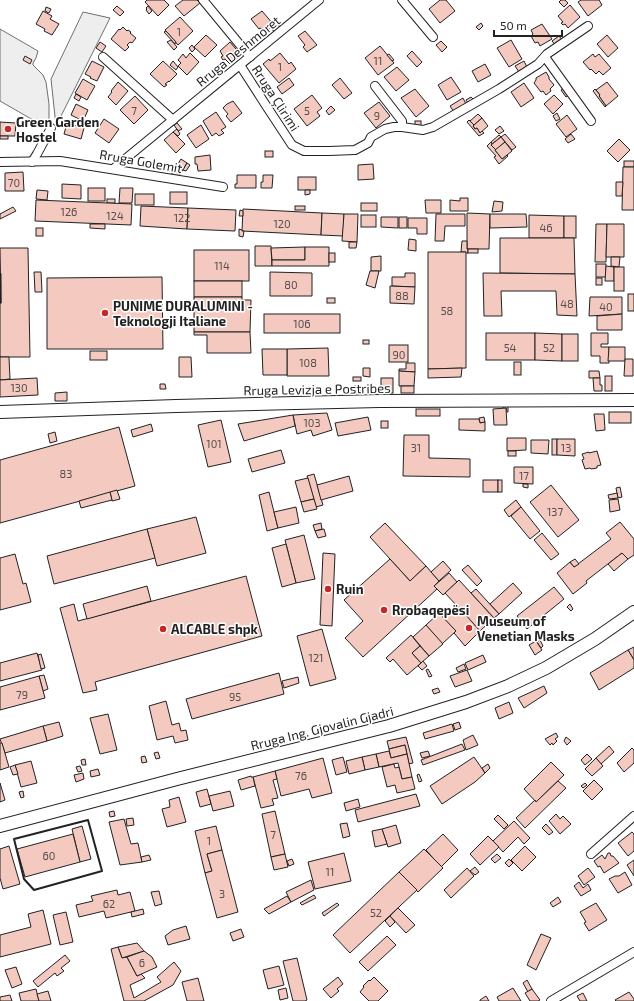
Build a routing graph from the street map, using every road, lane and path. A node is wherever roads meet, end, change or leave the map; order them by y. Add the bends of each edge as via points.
1 (203, 0) edge
2 (319, 0) edge
3 (402, 0) edge
4 (588, 26) dead end
5 (433, 37) dead end
6 (103, 57) dead end
7 (250, 57) junction
8 (545, 57) junction
9 (240, 65) junction
10 (375, 86) dead end
11 (173, 120) junction
12 (591, 121) dead end
13 (402, 127) junction
14 (51, 128) dead end
15 (0, 162) edge
16 (32, 162) junction
17 (113, 169) junction
18 (223, 187) dead end
19 (634, 400) edge
20 (0, 412) edge
21 (632, 617) edge
22 (634, 816) edge
23 (0, 826) edge
24 (591, 854) dead end
25 (634, 952) edge
26 (551, 1001) edge

1 - 7 street
2 - 7 street, Rruga Deshmoret
3 - 5 street
4 - 8 street, Rruga Çlirimi
6 - 11 street
7 - 9 street, Rruga Deshmoret
8 - 12 street
8 - 13 street, Rruga Çlirimi via 499,89 433,127 423,130
9 - 11 street, Rruga Deshmoret
9 - 13 street, Rruga Çlirimi via 292,146 298,149 355,150 368,143 376,133
10 - 13 street via 402,121
11 - 17 street, Rruga Deshmoret
14 - 16 street
15 - 16 street, Rruga Golemit
16 - 17 street, Rruga Golemit via 60,160
17 - 18 street, Rruga Golemit
19 - 20 main road, Rruga Levizja e Postribes via 379,401
21 - 23 main road, Rruga Ing. Gjovalin Gjadri via 546,668 466,702 389,726
22 - 24 street
25 - 26 street

